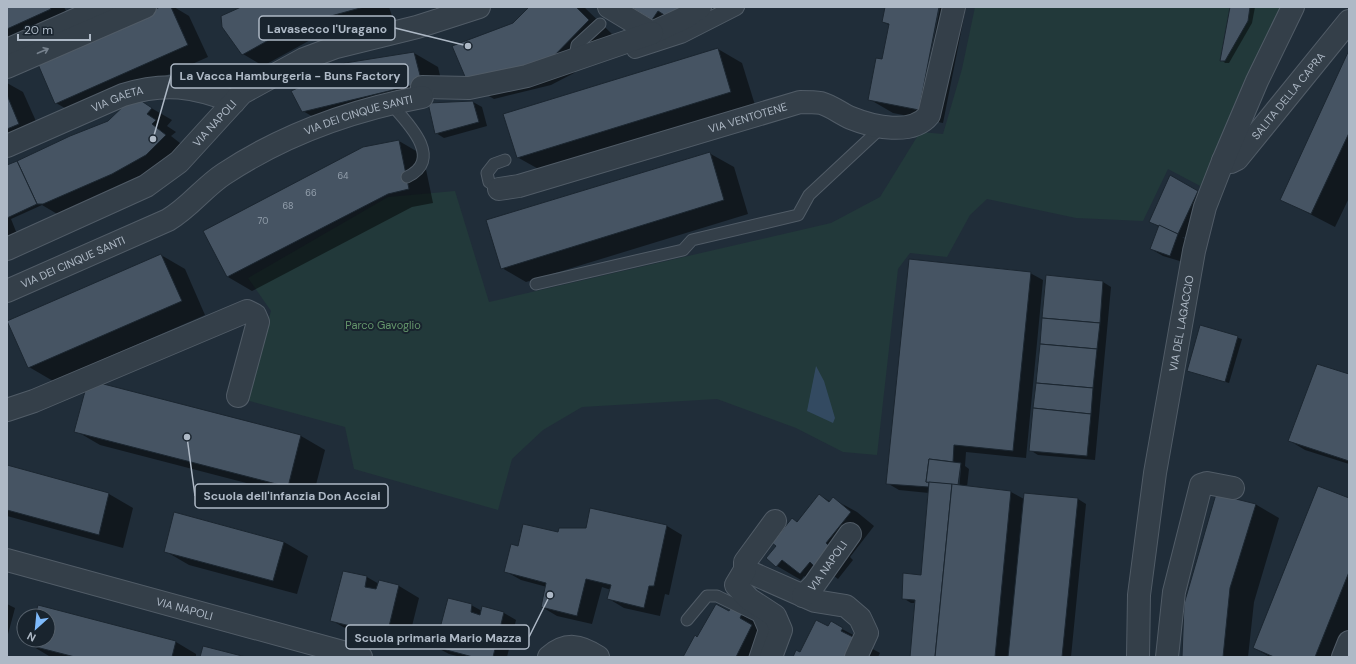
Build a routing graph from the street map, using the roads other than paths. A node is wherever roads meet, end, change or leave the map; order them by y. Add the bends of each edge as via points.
1 (104, 7) edge
2 (145, 7) edge
3 (479, 7) edge
4 (700, 7) edge
5 (736, 7) edge
6 (954, 7) edge
7 (1293, 7) edge
8 (605, 15) edge
9 (1349, 21) edge
10 (652, 33) junction
11 (7, 50) edge
12 (578, 58) junction
13 (7, 67) edge
14 (422, 92) junction
15 (234, 102) junction
16 (390, 103) junction
17 (882, 127) junction
18 (7, 146) edge
19 (505, 160) dead end
20 (1223, 161) junction
21 (407, 177) dead end
22 (499, 189) joint
23 (7, 249) edge
24 (536, 284) dead end
25 (7, 291) edge
26 (238, 396) dead end
27 (7, 410) edge
28 (1233, 488) dead end
29 (775, 521) dead end
30 (850, 534) dead end
31 (7, 560) edge
32 (745, 570) junction
33 (803, 596) junction
34 (686, 620) dead end
35 (1349, 642) edge
36 (361, 657) edge
37 (549, 657) edge
38 (598, 657) edge
39 (755, 657) edge
40 (771, 657) edge
41 (856, 657) edge
42 (1138, 657) edge
43 (1167, 657) edge
44 (1343, 657) edge

1 - 11 street
13 -> 2 street
3 - 15 street, VIA NAPOLI via 417,27 336,47 304,59 255,85
4 - 10 street via 686,17
5 - 14 street, VIA DEI CINQUE SANTI via 682,35 519,87 476,93
6 - 17 street, VIA VENTOTENE via 929,115 924,122 916,125
7 - 20 street, VIA DEL LAGACCIO via 1257,81
8 - 10 street
8 - 12 lane via 576,45
9 - 20 street, SALITA DELLA CAPRA via 1241,155 1231,162
10 - 12 street
12 - 14 street via 526,76 469,88
14 - 16 street, VIA DEI CINQUE SANTI
15 - 18 street, VIA GAETA via 187,87 137,90
15 - 23 street, VIA NAPOLI via 179,162 146,186
16 - 21 lane via 414,132 423,151 421,167
16 - 25 street, VIA DEI CINQUE SANTI via 302,132 247,159 222,175 168,220
17 - 22 street, VIA VENTOTENE via 852,119 821,103 800,102 520,186
17 - 24 lane via 809,195 798,215 692,240 683,250
19 - 22 lane, VIA VENTOTENE via 491,166 487,174 489,182
20 - 42 street, VIA DEL LAGACCIO via 1205,207 1184,302 1155,473 1139,595
26 - 27 street via 258,322 255,315 247,311
28 - 43 street via 1206,483 1201,486 1174,592
29 - 32 street via 745,562
30 - 33 street, VIA NAPOLI via 814,585
31 - 36 street, VIA NAPOLI
32 - 33 street, VIA NAPOLI
32 - 40 street via 736,585 749,599 775,616 781,630
33 - 41 street, VIA NAPOLI via 815,601 846,606 860,618 867,633
34 - 39 lane via 707,596 717,596 758,616 764,630
35 - 44 street
37 - 38 street via 558,649 566,647 581,648

